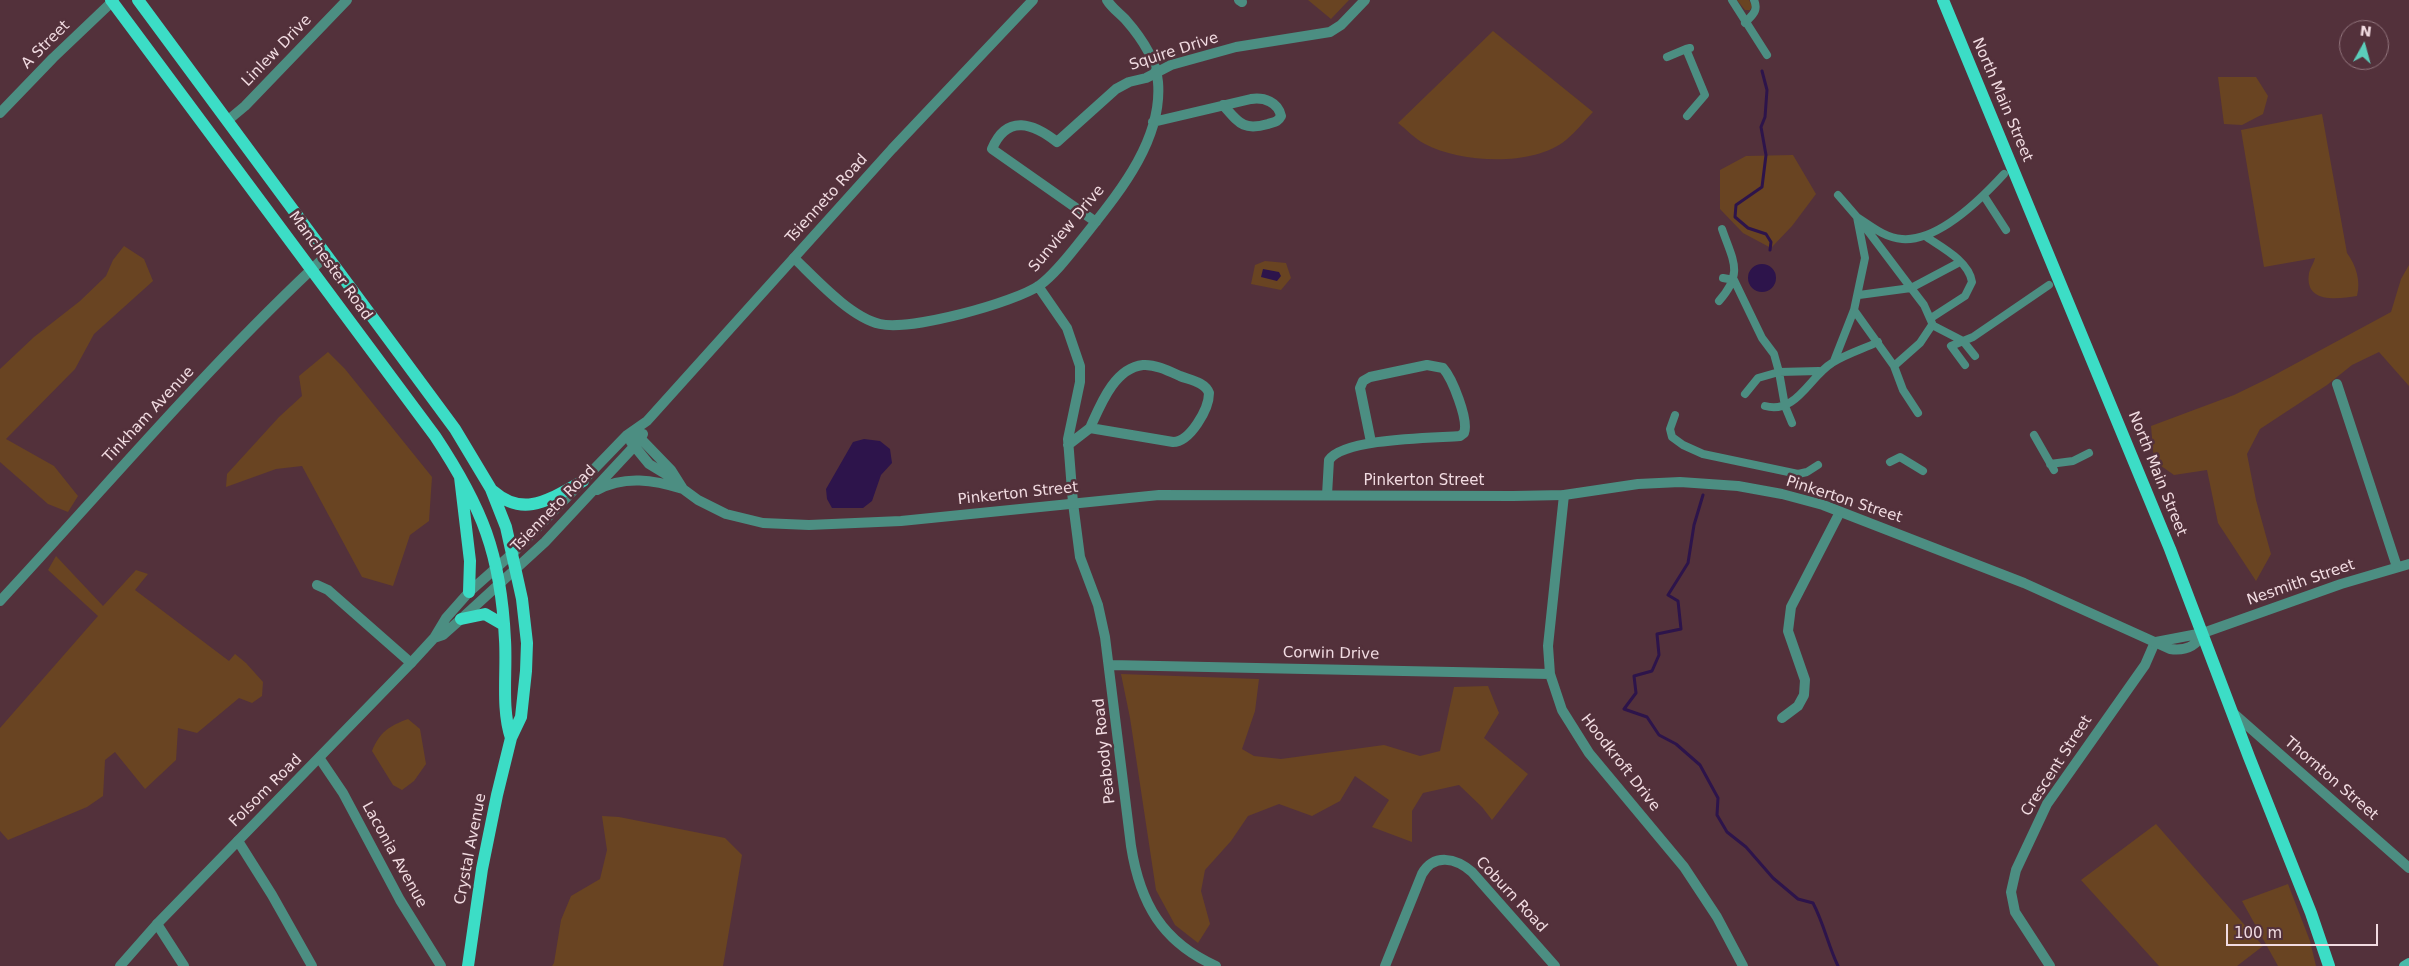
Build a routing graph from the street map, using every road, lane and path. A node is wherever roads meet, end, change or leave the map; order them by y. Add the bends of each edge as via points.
1 (112, 0) edge
2 (138, 0) edge
3 (347, 0) edge
4 (1034, 0) edge
5 (1106, 0) edge
6 (1365, 0) edge
7 (1732, 0) edge
8 (1754, 0) edge
9 (1943, 0) edge
10 (1745, 23) junction
11 (1767, 55) dead end
12 (1667, 57) dead end
13 (1156, 72) junction
14 (1224, 105) junction
15 (0, 113) edge
16 (1687, 116) dead end
17 (227, 121) junction
18 (1153, 122) junction
19 (2004, 174) dead end
20 (1838, 195) dead end
21 (1984, 196) junction
22 (1857, 217) junction
23 (1096, 222) junction
24 (1722, 229) dead end
25 (2006, 230) dead end
26 (1925, 236) junction
27 (327, 255) junction
28 (794, 258) junction
29 (1960, 262) junction
30 (312, 268) junction
31 (1723, 278) dead end
32 (1734, 280) junction
33 (2049, 285) dead end
34 (1038, 286) junction
35 (1911, 288) junction
36 (1859, 296) junction
37 (1719, 301) dead end
38 (1854, 310) junction
39 (1931, 322) junction
40 (1963, 341) junction
41 (1878, 342) junction
42 (1975, 356) dead end
43 (1834, 361) junction
44 (1965, 365) dead end
45 (1894, 366) junction
46 (1819, 371) junction
47 (1779, 372) junction
48 (2337, 384) dead end
49 (1745, 394) dead end
50 (1765, 406) dead end
51 (1785, 406) junction
52 (1918, 413) dead end
53 (1675, 415) dead end
54 (647, 421) junction
55 (1792, 423) dead end
56 (1090, 428) junction
57 (627, 435) junction
58 (2034, 435) dead end
59 (641, 439) junction
60 (1371, 442) junction
61 (1068, 445) junction
62 (634, 448) junction
63 (2089, 453) dead end
64 (1890, 462) dead end
65 (1818, 465) dead end
66 (1924, 471) dead end
67 (460, 472) junction
68 (583, 482) junction
69 (680, 485) junction
70 (491, 490) junction
71 (589, 494) junction
72 (1326, 495) junction
73 (1564, 495) junction
74 (1073, 503) junction
75 (1840, 512) junction
76 (513, 552) junction
77 (2409, 564) edge
78 (497, 566) junction
79 (2397, 567) junction
80 (516, 569) junction
81 (500, 583) junction
82 (317, 585) dead end
83 (469, 592) junction
84 (0, 601) edge
85 (461, 619) junction
86 (504, 624) junction
87 (2202, 633) junction
88 (434, 638) junction
89 (2155, 642) junction
90 (411, 663) junction
91 (1110, 665) junction
92 (1550, 674) junction
93 (2232, 712) junction
94 (1782, 718) dead end
95 (511, 738) junction
96 (320, 758) junction
97 (238, 841) junction
98 (2409, 868) edge
99 (157, 924) junction
100 (1199, 963) edge
101 (2409, 963) edge
102 (120, 966) edge
103 (184, 966) edge
104 (312, 966) edge
105 (442, 966) edge
106 (468, 966) edge
107 (1216, 966) edge
108 (1385, 966) edge
109 (1555, 966) edge
110 (1743, 966) edge
111 (2050, 966) edge
112 (2329, 966) edge
113 (2404, 966) edge

1 - 15 street, A Street
1 - 30 main road, Manchester Road
2 - 17 main road, Manchester Road
3 - 17 street, Linlew Drive
4 - 28 street, Tsienneto Road
5 - 13 street, Sunview Drive via 1139,37
6 - 13 street, Squire Drive via 1330,32 1236,48
7 - 10 street
8 - 10 street via 1756,11
9 - 87 main road, North Main Street via 2103,384
10 - 11 street
12 - 16 street via 1688,49 1705,95
13 - 18 street, Sunview Drive via 1157,98
13 - 23 street, Squire Drive via 1116,89 1057,142 1035,127 1020,126 1002,134 992,149
14 - 14 street via 1240,123 1250,127 1277,121 1281,116 1276,106 1263,98
14 - 18 street
17 - 27 main road, Manchester Road
18 - 23 street, Sunview Drive via 1127,179
19 - 21 street
20 - 22 street
21 - 25 street
21 - 26 street
22 - 26 street via 1890,236 1911,239
22 - 35 street
22 - 36 street via 1865,258
23 - 34 street, Sunview Drive via 1058,268
24 - 32 street via 1735,270
26 - 29 street
27 - 30 street, Tinkham Avenue
27 - 70 main road, Manchester Road via 455,429
28 - 34 street, Sunview Drive via 846,304 881,325 967,313 1009,300
28 - 54 street, Tsienneto Road
29 - 35 street
29 - 39 street via 1971,277 1969,291
30 - 67 main road, Manchester Road
30 - 84 street, Tinkham Avenue via 104,484
31 - 32 street
32 - 37 street
32 - 47 street via 1762,338 1774,354
33 - 40 street
34 - 61 street, Peabody Road via 1067,328 1080,366
35 - 36 street
35 - 39 street
36 - 38 street
38 - 41 street
38 - 43 street
39 - 40 street
39 - 45 street via 1920,343
40 - 42 street
40 - 44 street via 1951,346
41 - 43 street
41 - 45 street
43 - 46 street
45 - 52 street
46 - 47 street
46 - 51 street via 1799,396
47 - 49 street via 1758,378
47 - 51 street
48 - 79 street
50 - 51 street
51 - 55 street
53 - 65 street via 1670,429 1672,438 1696,452 1798,474
54 - 57 street, Tsienneto Road
54 - 59 street, Tsienneto Road
56 - 56 street via 1109,391 1124,373 1136,366 1160,368 1204,385 1208,391 1207,405 1190,435 1180,441
56 - 61 street
57 - 59 street, Pinkerton Street
57 - 62 street, Pinkerton Street
57 - 68 street, Tsienneto Road
58 - 63 street via 2052,467
59 - 62 street, Tsienneto Road
59 - 69 street, Pinkerton Street via 665,463
60 - 60 street via 1460,436 1464,433 1466,422 1443,368 1427,365 1368,377 1363,381 1360,388
60 - 72 street via 1332,457 1328,465
61 - 74 street, Peabody Road
62 - 69 street, Pinkerton Street via 649,464
62 - 71 street, Tsienneto Road
64 - 66 street via 1900,457
67 - 78 main road, Manchester Road via 486,528
67 - 83 main road via 470,561
68 - 70 main road via 531,505 510,504
68 - 76 street, Tsienneto Road
69 - 71 street via 627,480
69 - 74 street, Pinkerton Street via 726,514 749,521 778,524 901,521
70 - 76 main road, Manchester Road
71 - 80 street, Tsienneto Road via 546,542
72 - 73 street, Pinkerton Street
72 - 74 street, Pinkerton Street via 1158,495
73 - 75 street, Pinkerton Street via 1638,484 1698,483 1768,491
73 - 92 street, Hoodkroft Drive via 1549,635
74 - 91 street, Peabody Road via 1080,556 1098,605
75 - 89 street, Pinkerton Street via 2024,583
75 - 94 street via 1791,607 1788,631 1805,688 1798,706
76 - 78 street, Folsom Road
76 - 80 main road, Crystal Avenue
77 - 79 street, Nesmith Street
78 - 81 main road, Crystal Avenue
78 - 83 street, Folsom Road
79 - 87 street, Nesmith Street
80 - 81 street, Folsom Road
80 - 95 main road, Crystal Avenue via 525,620 527,665 521,717
81 - 85 street, Folsom Road
81 - 86 main road, Crystal Avenue
82 - 90 street via 328,590
83 - 88 street, Folsom Road via 446,618
85 - 86 main road via 485,614
85 - 88 street, Folsom Road via 443,635
86 - 95 main road, Crystal Avenue via 506,717
87 - 89 street, Pinkerton Street via 2195,644 2181,650
87 - 93 main road, North Main Street
88 - 90 street, Folsom Road
89 - 111 street, Crescent Street via 2145,665 2047,804 2016,870 2010,892 2016,912
90 - 96 street, Folsom Road
91 - 92 street, Corwin Drive
91 - 100 street, Peabody Road via 1131,846 1139,882 1158,923
92 - 110 street, Hoodkroft Drive via 1562,710 1578,738 1684,867
93 - 98 street, Thornton Street
93 - 112 main road, North Main Street
95 - 106 main road, Crystal Avenue via 482,869
96 - 97 street, Folsom Road
96 - 105 street, Laconia Avenue via 343,793 400,900
97 - 99 street, Folsom Road
97 - 104 street
99 - 102 street, Folsom Road
99 - 103 street
100 - 107 street, Peabody Road
101 - 113 main road
108 - 109 street, Coburn Road via 1422,874 1431,862 1444,859 1460,863 1472,872

